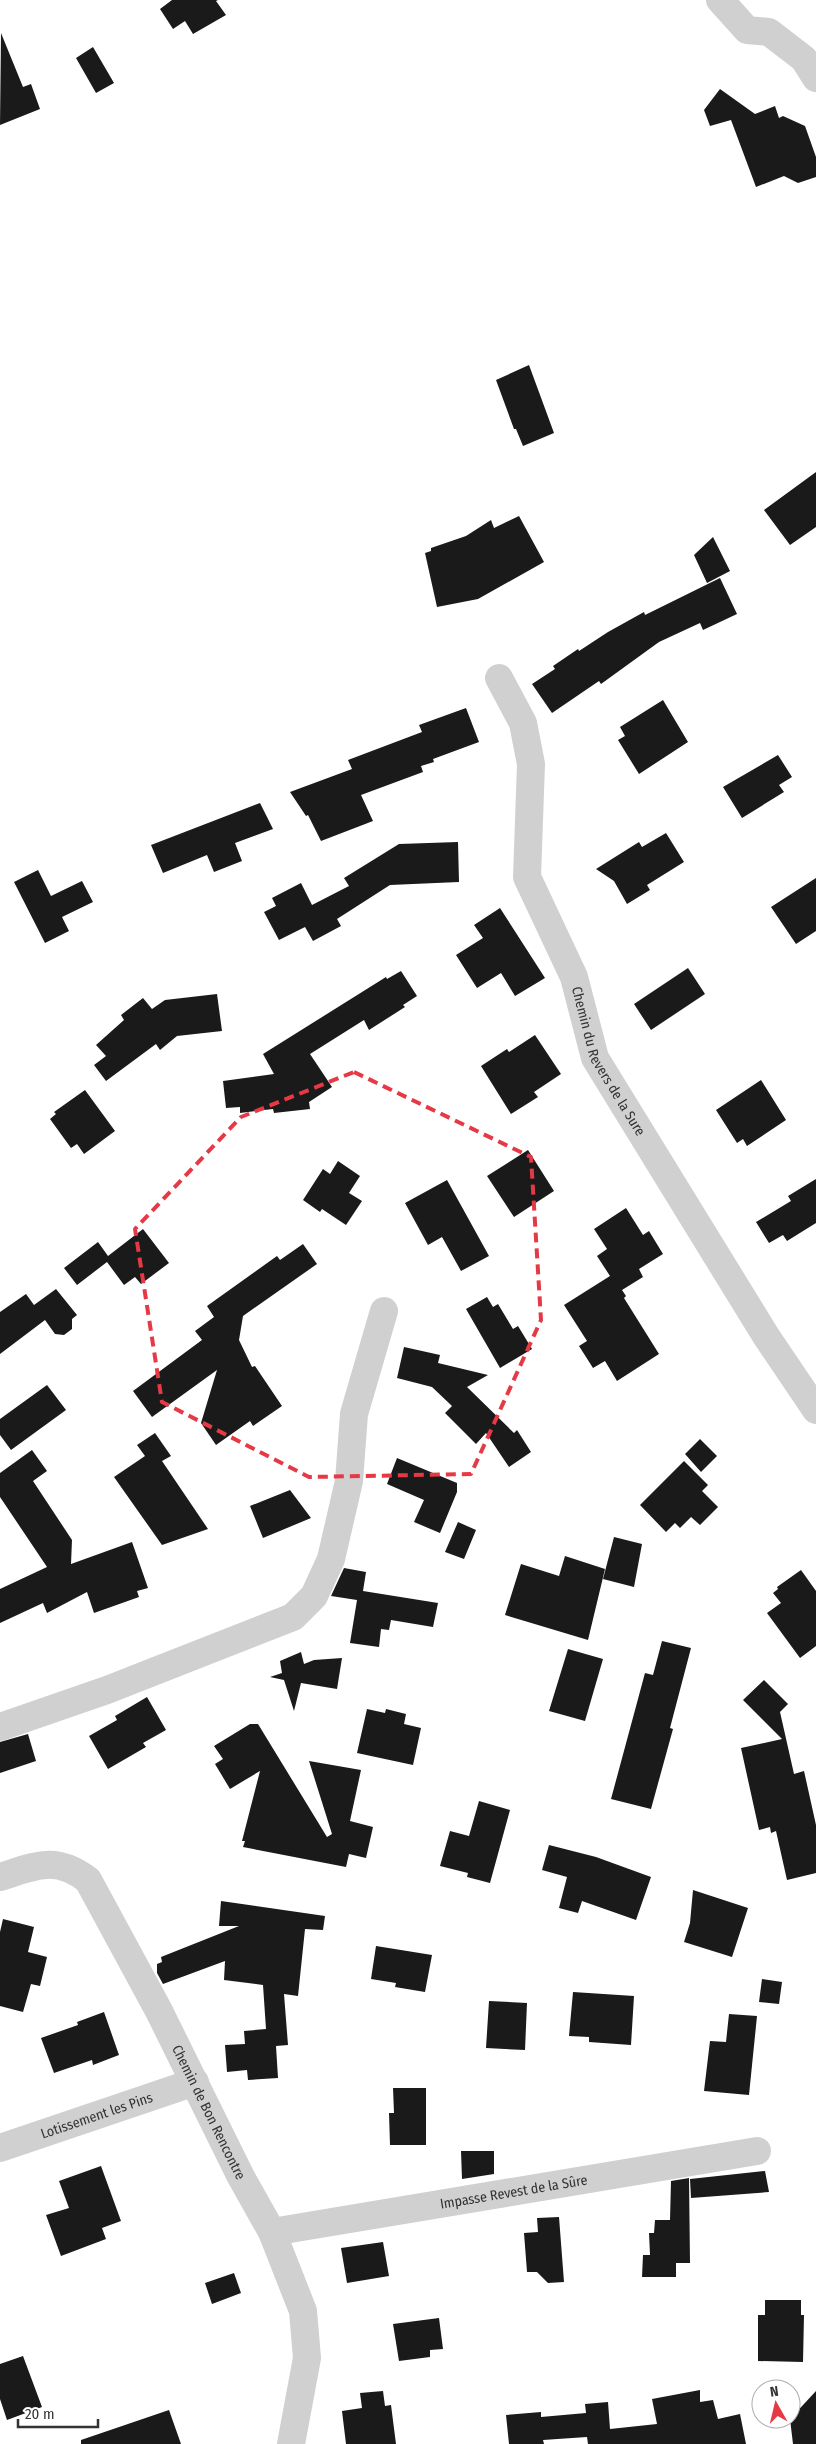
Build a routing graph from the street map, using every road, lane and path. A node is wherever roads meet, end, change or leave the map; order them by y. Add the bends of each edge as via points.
1 (720, 0) edge
2 (816, 78) edge
3 (499, 678) dead end
4 (384, 1311) dead end
5 (816, 1410) edge
6 (0, 1727) edge
7 (0, 1877) edge
8 (195, 2082) junction
9 (0, 2148) edge
10 (756, 2151) dead end
11 (272, 2232) junction
12 (291, 2444) edge

1 - 2 street via 746,30 770,32 804,59
3 - 5 street, Chemin du Revers de la Sure via 523,723 532,764 527,877 574,976 595,1058 766,1336
4 - 6 street via 354,1414 348,1481 331,1559 314,1596 293,1618 107,1690
7 - 8 street, Chemin de Bon Rencontre via 44,1864 56,1864 73,1869 88,1880
8 - 9 street, Lotissement les Pins
8 - 11 street, Chemin de Bon Rencontre
10 - 11 street, Impasse Revest de la Sûre
11 - 12 street, Chemin de Bon Rencontre via 303,2311 308,2358

